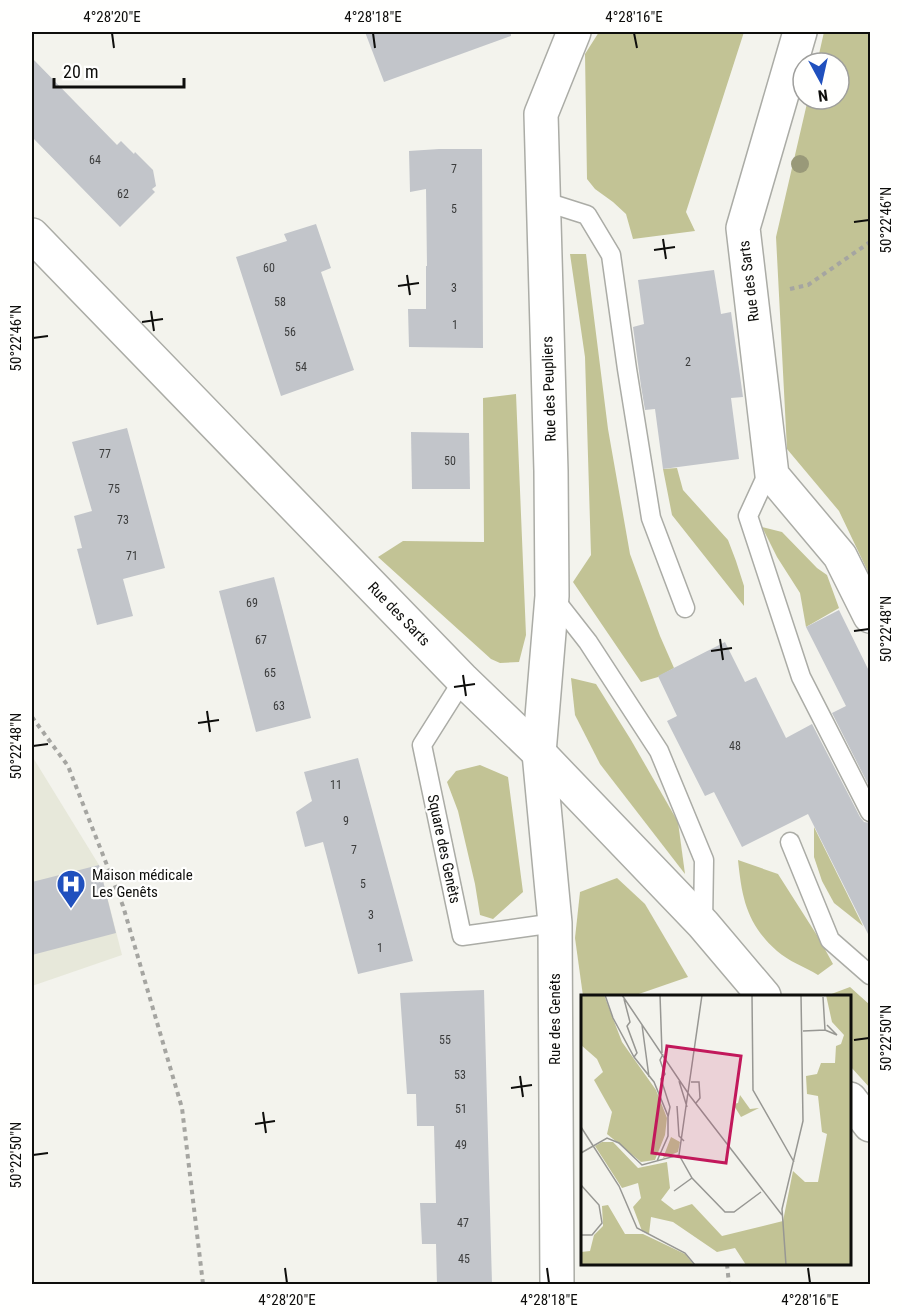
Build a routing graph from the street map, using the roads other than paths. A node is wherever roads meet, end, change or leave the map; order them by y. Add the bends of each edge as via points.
1 (574, 32) edge
2 (800, 32) edge
3 (543, 201) junction
4 (32, 235) edge
5 (771, 466) junction
6 (552, 596) junction
7 (685, 608) dead end
8 (870, 616) edge
9 (463, 680) junction
10 (539, 753) junction
11 (870, 812) edge
12 (790, 842) dead end
13 (555, 923) junction
14 (703, 924) junction
15 (870, 975) edge
16 (763, 995) edge
17 (851, 1102) edge
18 (870, 1125) edge
19 (557, 1284) edge

1 - 3 street, Rue des Peupliers via 541,114
2 - 5 street, Rue des Sarts via 743,228
3 - 6 street, Rue des Peupliers
3 - 7 lane via 587,215 611,255 651,518
4 - 9 street, Rue des Sarts
5 - 8 street, Rue des Sarts via 772,475 840,556
5 - 11 lane via 748,516 801,677
6 - 10 street, Rue des Peupliers
6 - 14 lane via 588,642 659,751 704,860
9 - 10 street, Rue des Sarts
9 - 13 lane, Square des Genêts via 422,745 462,936
10 - 13 street, Rue des Genêts
10 - 14 street, Rue des Sarts
12 - 15 lane via 830,940
13 - 19 street, Rue des Genêts
14 - 16 street, Rue des Sarts
17 - 18 street

